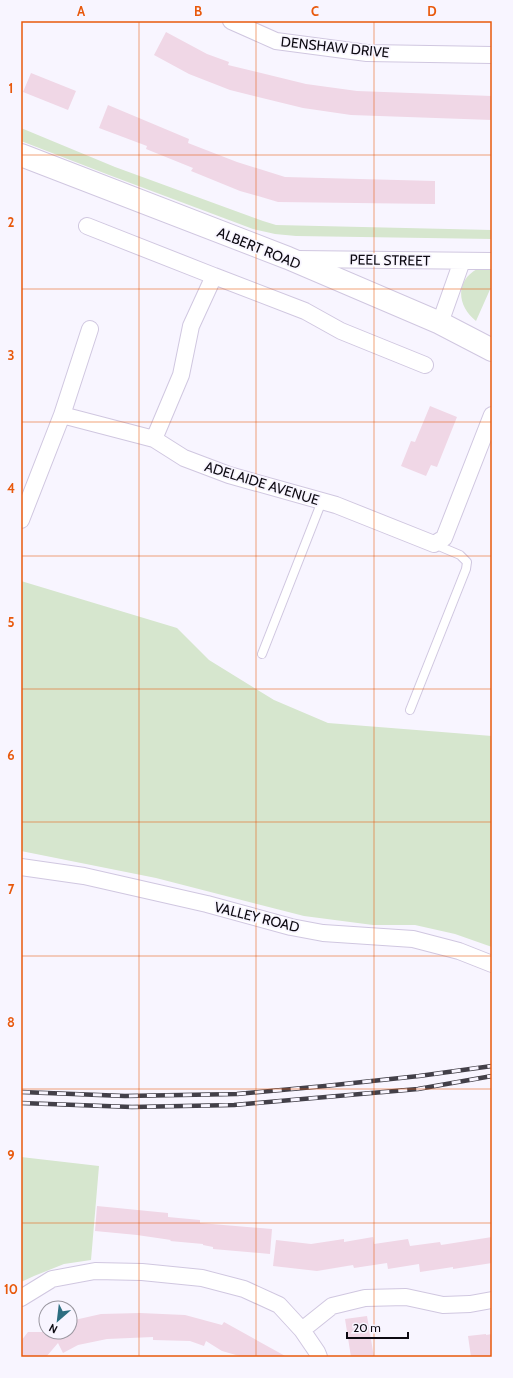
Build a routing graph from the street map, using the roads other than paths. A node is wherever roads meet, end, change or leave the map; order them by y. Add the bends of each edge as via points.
1 (231, 21) edge
2 (492, 56) edge
3 (21, 155) edge
4 (87, 226) dead end
5 (288, 258) junction
6 (462, 261) junction
7 (492, 261) edge
8 (214, 276) junction
9 (440, 323) junction
10 (90, 329) dead end
11 (492, 350) edge
12 (425, 365) dead end
13 (62, 414) junction
14 (492, 415) edge
15 (154, 439) junction
16 (322, 501) junction
17 (21, 520) edge
18 (434, 544) junction
19 (262, 654) dead end
20 (410, 710) dead end
21 (21, 867) edge
22 (492, 964) edge
23 (21, 1298) edge
24 (492, 1300) edge
25 (302, 1330) junction
26 (319, 1357) edge

1 - 2 street, DENSHAW DRIVE via 276,41 367,53
3 - 5 street, ALBERT ROAD
4 - 8 street
5 - 6 street, PEEL STREET
5 - 9 street, ALBERT ROAD
6 - 7 street, PEEL STREET
6 - 9 street
8 - 12 street via 305,312 342,331
8 - 15 street via 191,326 181,375
9 - 11 street, ALBERT ROAD
10 - 13 street
13 - 15 street, ADELAIDE AVENUE
13 - 17 street
14 - 18 street via 444,538
15 - 16 street, ADELAIDE AVENUE via 184,458 229,475
16 - 18 street, ADELAIDE AVENUE
16 - 19 lane
18 - 20 lane via 460,555 467,562 466,569
21 - 22 street, VALLEY ROAD via 84,876 323,933 413,939 459,951
23 - 25 street via 52,1279 95,1271 142,1272 202,1278 244,1289 279,1305
24 - 25 street via 443,1305 406,1296 365,1298 332,1306
25 - 26 street

